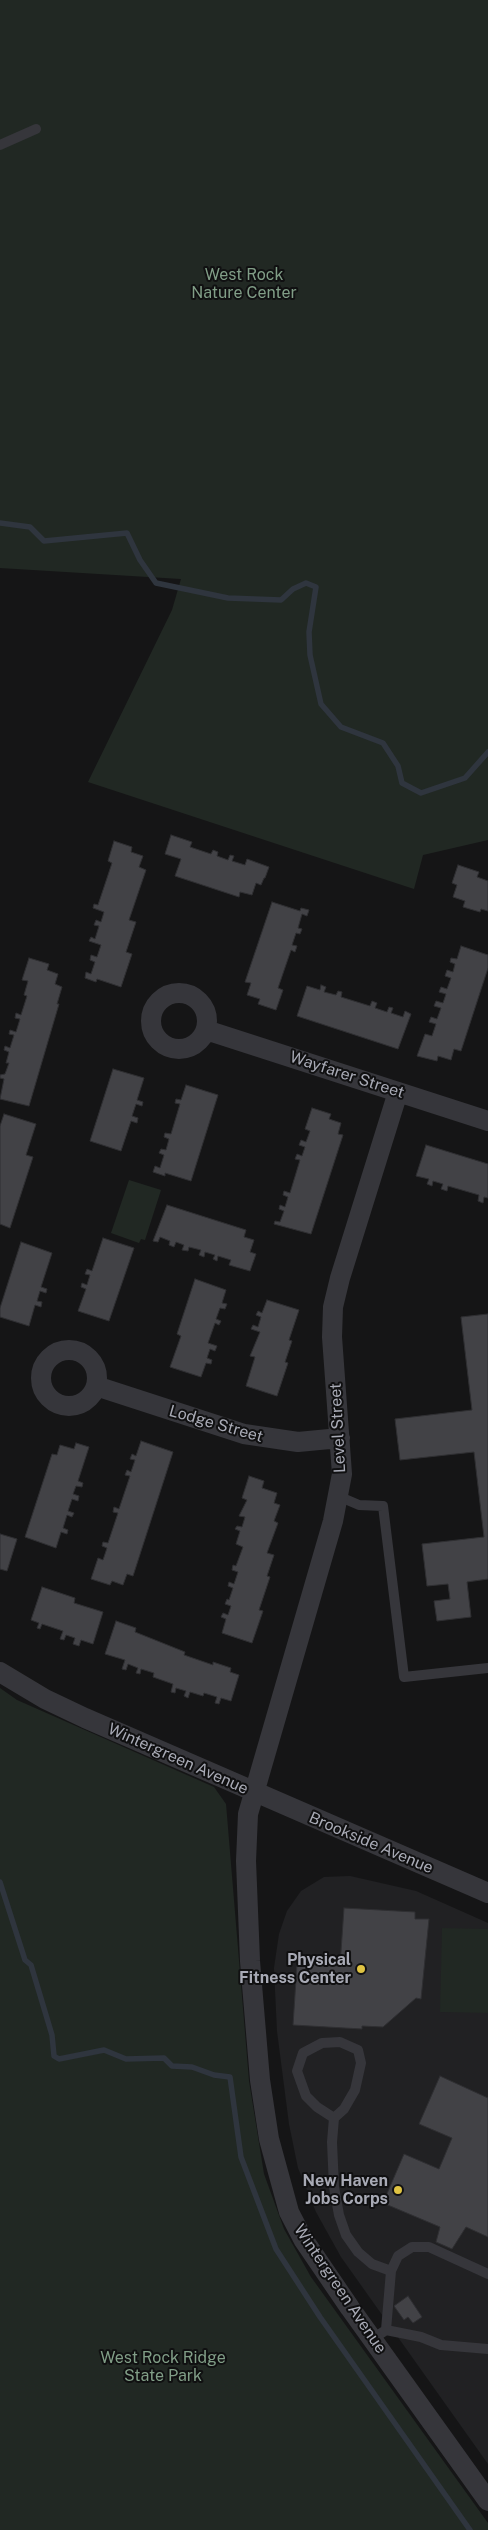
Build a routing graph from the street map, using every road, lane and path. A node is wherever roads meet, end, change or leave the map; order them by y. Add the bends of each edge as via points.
1 (36, 128) dead end
2 (0, 145) edge
3 (206, 1030) dead end
4 (398, 1092) junction
5 (488, 1120) edge
6 (96, 1386) dead end
7 (340, 1438) junction
8 (338, 1496) junction
9 (488, 1668) edge
10 (0, 1672) edge
11 (254, 1793) junction
12 (488, 1893) edge
13 (334, 2118) junction
14 (390, 2271) junction
15 (488, 2274) edge
16 (379, 2335) junction
17 (488, 2348) edge
18 (488, 2501) edge

1 - 2 lane
3 - 4 street, Wayfarer Street
4 - 5 street, Wayfarer Street
4 - 7 street, Level Street via 333,1307 332,1337
6 - 7 street, Lodge Street via 253,1436 298,1442
7 - 8 street, Level Street via 342,1474
8 - 9 lane via 359,1505 383,1506 404,1677
8 - 11 street, Level Street
10 - 11 street, Wintergreen Avenue via 53,1703
11 - 12 street, Brookside Avenue
11 - 16 street, Wintergreen Avenue via 247,1827 250,1961 260,2080 269,2139 282,2192 303,2239
13 - 13 lane via 344,2109 355,2090 361,2063 358,2050 340,2042 322,2043 303,2053 297,2071 306,2096 317,2108
13 - 14 lane via 332,2160 339,2216 346,2235 358,2252 372,2264
14 - 15 lane via 398,2256 412,2247 429,2247
14 - 16 lane
16 - 17 lane via 421,2337 441,2345
16 - 18 street, Wintergreen Avenue

